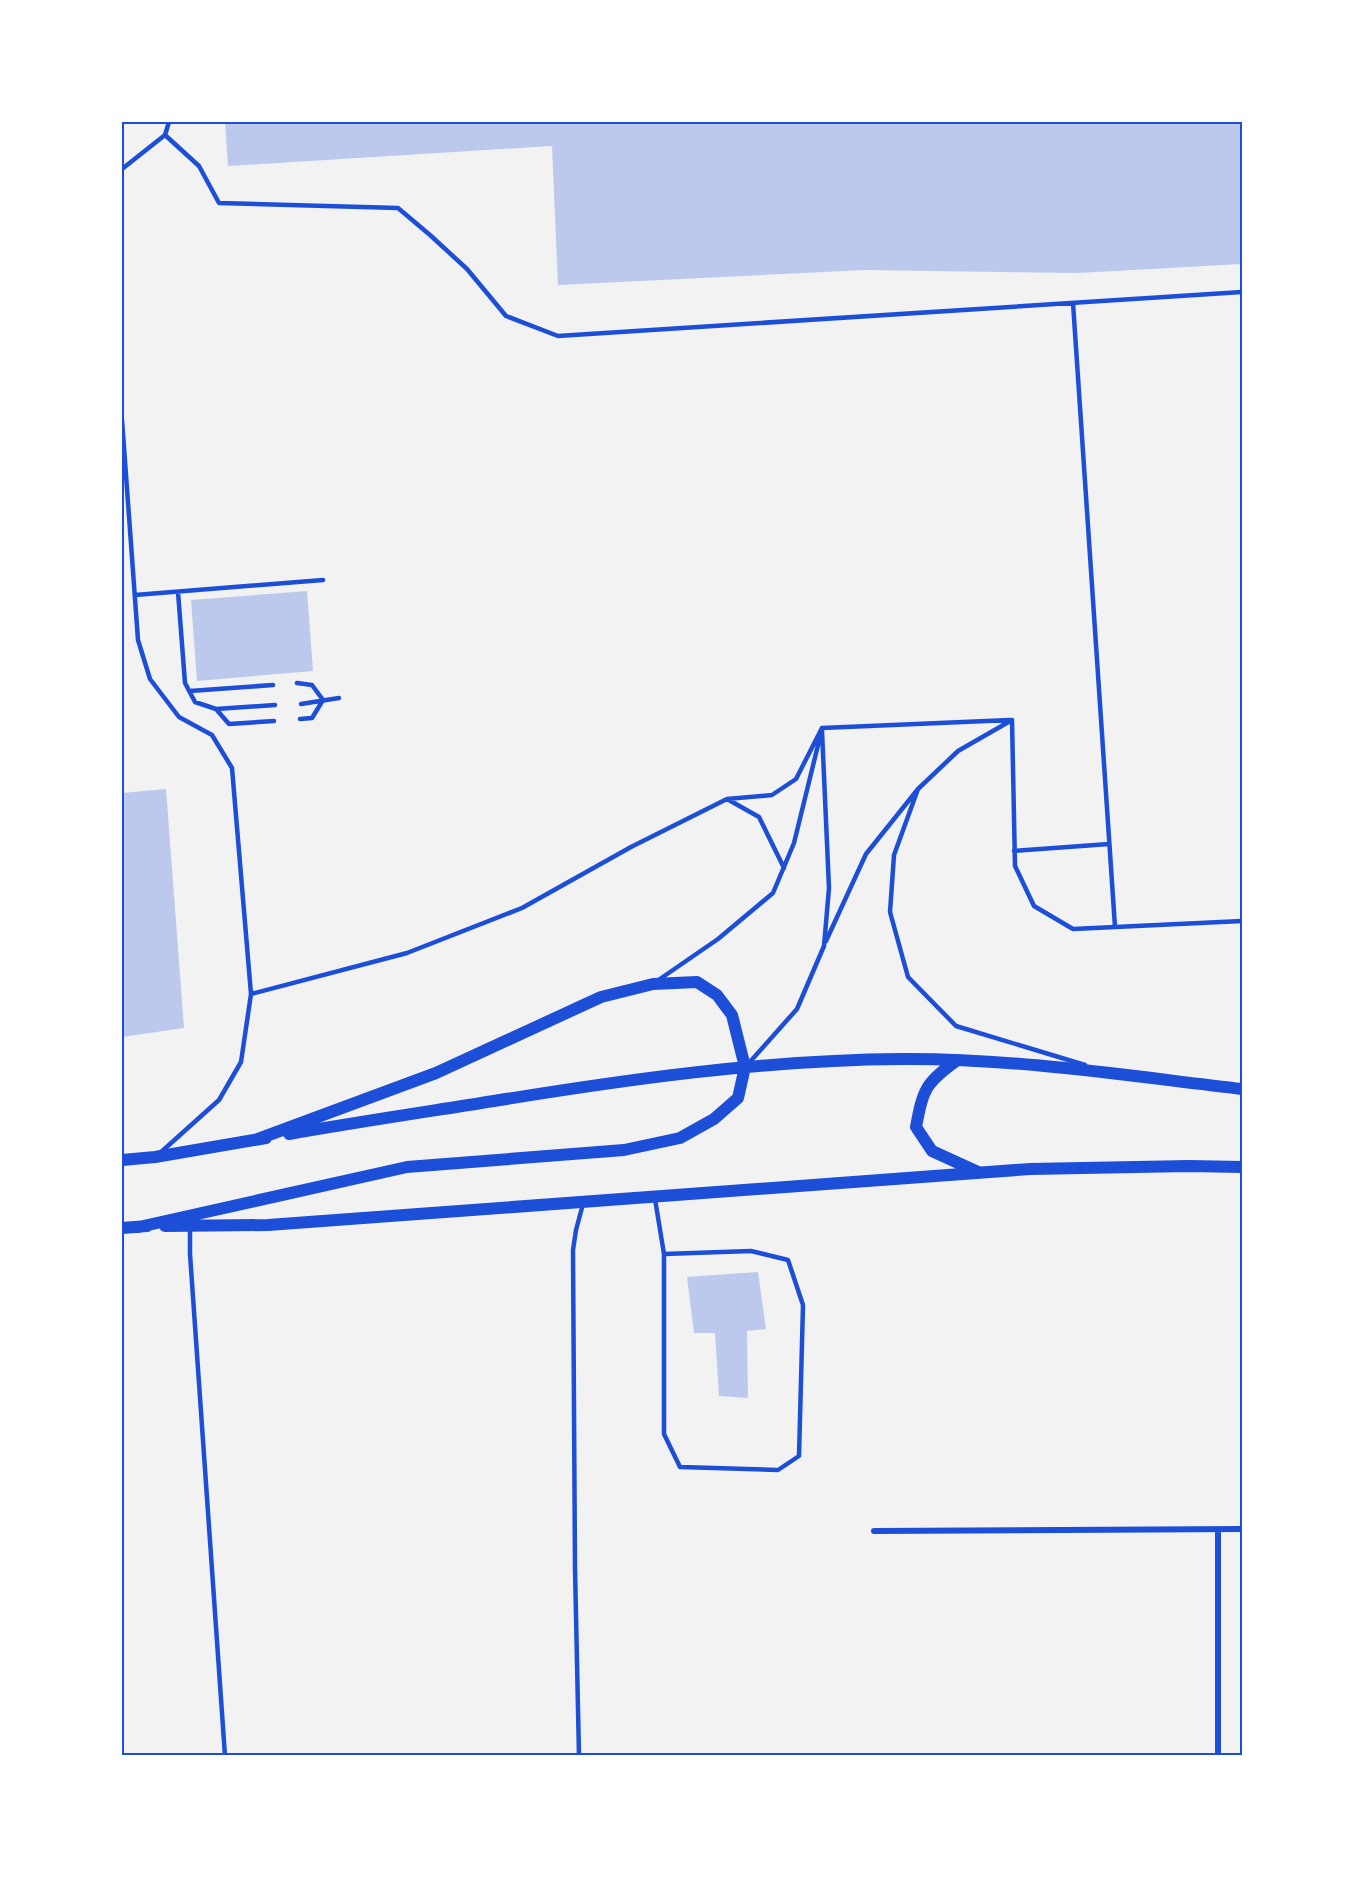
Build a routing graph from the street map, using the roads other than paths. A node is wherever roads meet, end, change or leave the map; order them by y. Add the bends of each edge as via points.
1 (169, 122) edge
2 (165, 135) junction
3 (122, 169) edge
4 (1242, 292) edge
5 (1073, 303) junction
6 (122, 420) edge
7 (323, 580) dead end
8 (178, 592) junction
9 (135, 595) junction
10 (297, 683) dead end
11 (273, 685) dead end
12 (190, 691) junction
13 (339, 698) dead end
14 (323, 700) junction
15 (301, 704) dead end
16 (275, 705) dead end
17 (216, 709) junction
18 (300, 719) dead end
19 (1012, 720) junction
20 (274, 721) dead end
21 (822, 728) junction
22 (918, 789) junction
23 (727, 800) junction
24 (1109, 844) junction
25 (1014, 851) junction
26 (784, 868) junction
27 (1242, 921) edge
28 (1115, 927) junction
29 (824, 946) junction
30 (653, 984) junction
31 (251, 994) junction
32 (956, 1061) junction
33 (745, 1067) junction
34 (1116, 1075) junction
35 (1242, 1089) edge
36 (258, 1139) junction
37 (155, 1156) junction
38 (122, 1160) edge
39 (1242, 1167) edge
40 (979, 1173) junction
41 (654, 1196) junction
42 (584, 1201) junction
43 (190, 1226) junction
44 (139, 1227) junction
45 (122, 1228) edge
46 (664, 1254) junction
47 (1242, 1529) edge
48 (1218, 1530) junction
49 (874, 1531) dead end
50 (225, 1755) edge
51 (579, 1755) edge
52 (1218, 1755) edge

1 - 2 lane
2 - 3 lane
2 - 5 lane via 199,166 219,204 398,208 467,269 506,316 558,336
4 - 5 lane
5 - 24 lane
6 - 9 lane
7 - 8 lane
8 - 9 lane
8 - 12 lane via 185,683
9 - 31 lane via 138,640 150,679 179,717 212,735 232,768
10 - 14 lane via 312,685
11 - 12 lane
12 - 17 lane via 195,702
13 - 14 lane
14 - 15 lane
14 - 18 lane via 312,718
16 - 17 lane
17 - 20 lane via 229,724
19 - 21 lane
19 - 22 lane via 958,751
19 - 25 lane
21 - 23 lane via 796,779 772,795
21 - 26 lane via 794,843
21 - 29 lane via 829,888
22 - 29 lane via 866,854
22 - 34 lane via 894,855 890,912 908,977 956,1026
23 - 26 lane via 759,817
23 - 31 lane via 522,908 407,953
24 - 25 lane
24 - 28 lane
25 - 28 lane via 1015,866 1034,906 1072,929
26 - 30 lane via 773,893 718,939
27 - 28 lane
29 - 33 lane via 797,1009
30 - 33 main road via 698,982 717,995 732,1015
30 - 36 main road via 601,997 436,1072
31 - 37 lane via 241,1062 219,1100
32 - 33 main road via 796,1062
32 - 34 main road
32 - 40 main road via 934,1077 921,1098 916,1127 932,1151
33 - 36 main road via 578,1087
33 - 44 main road via 738,1098 714,1119 680,1138 624,1150 407,1167
34 - 35 main road
36 - 37 main road
37 - 38 main road
39 - 40 main road via 1041,1168
40 - 41 main road
41 - 42 main road
41 - 46 lane
42 - 43 main road via 268,1225
42 - 51 lane via 573,1250
43 - 44 main road
43 - 50 lane
44 - 45 main road
46 - 46 lane via 664,1434 680,1467 778,1470 799,1456 803,1305 788,1260 751,1251
47 - 48 street
48 - 49 street
48 - 52 street

